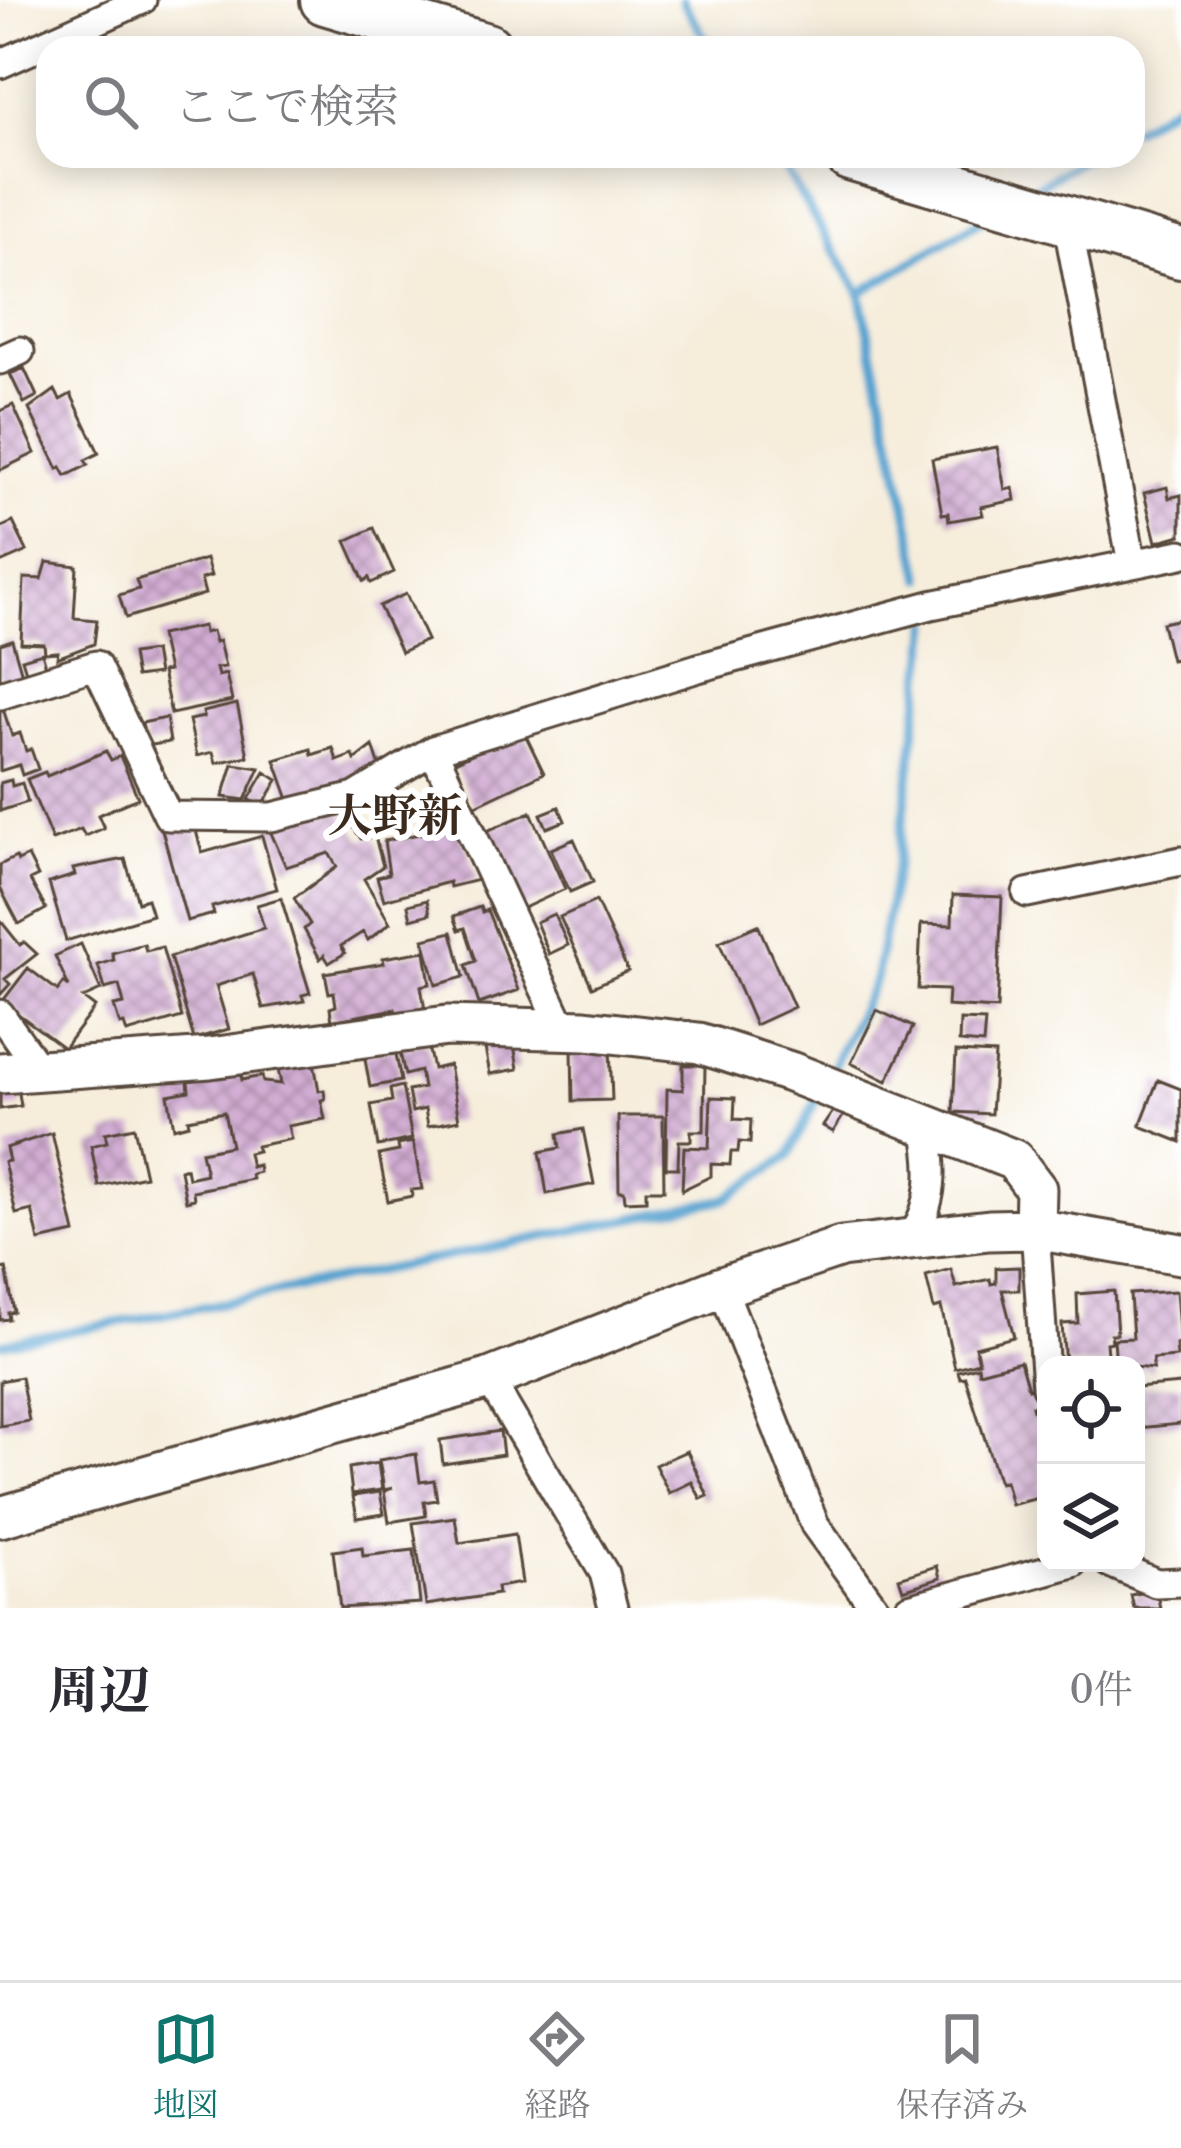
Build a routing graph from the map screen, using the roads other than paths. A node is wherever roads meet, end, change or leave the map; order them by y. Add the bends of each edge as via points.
1 (142, 0) edge
2 (326, 0) edge
3 (62, 36) edge
4 (447, 36) edge
5 (36, 48) edge
6 (0, 64) edge
7 (891, 168) edge
8 (1067, 220) junction
9 (1181, 254) edge
10 (1181, 554) edge
11 (1132, 563) junction
12 (0, 695) edge
13 (433, 750) junction
14 (1181, 861) edge
15 (1027, 893) dead end
16 (0, 1014) edge
17 (563, 1029) junction
18 (41, 1072) junction
19 (0, 1073) edge
20 (926, 1126) junction
21 (1035, 1229) junction
22 (911, 1239) junction
23 (1181, 1254) edge
24 (722, 1287) junction
25 (1044, 1356) edge
26 (489, 1378) junction
27 (0, 1516) edge
28 (1040, 1572) edge
29 (1131, 1572) edge
30 (1181, 1582) edge
31 (613, 1608) edge
32 (875, 1608) edge
33 (909, 1608) edge

1 - 3 street
2 - 4 highway
5 - 6 street
7 - 8 highway
8 - 9 highway
8 - 11 street
10 - 11 street
11 - 13 street via 931,605
12 - 13 street via 96,665 167,816 272,817 355,797
13 - 17 street
14 - 15 street
16 - 18 street
17 - 18 street via 447,1026
17 - 20 street via 699,1043
18 - 19 street
20 - 21 street via 1015,1160 1036,1189
20 - 22 street via 933,1177
21 - 22 street
21 - 23 street
21 - 25 street
22 - 24 street via 841,1247
24 - 26 street
24 - 32 street via 814,1525
26 - 27 street
26 - 31 street via 604,1573
28 - 33 street
29 - 30 street

